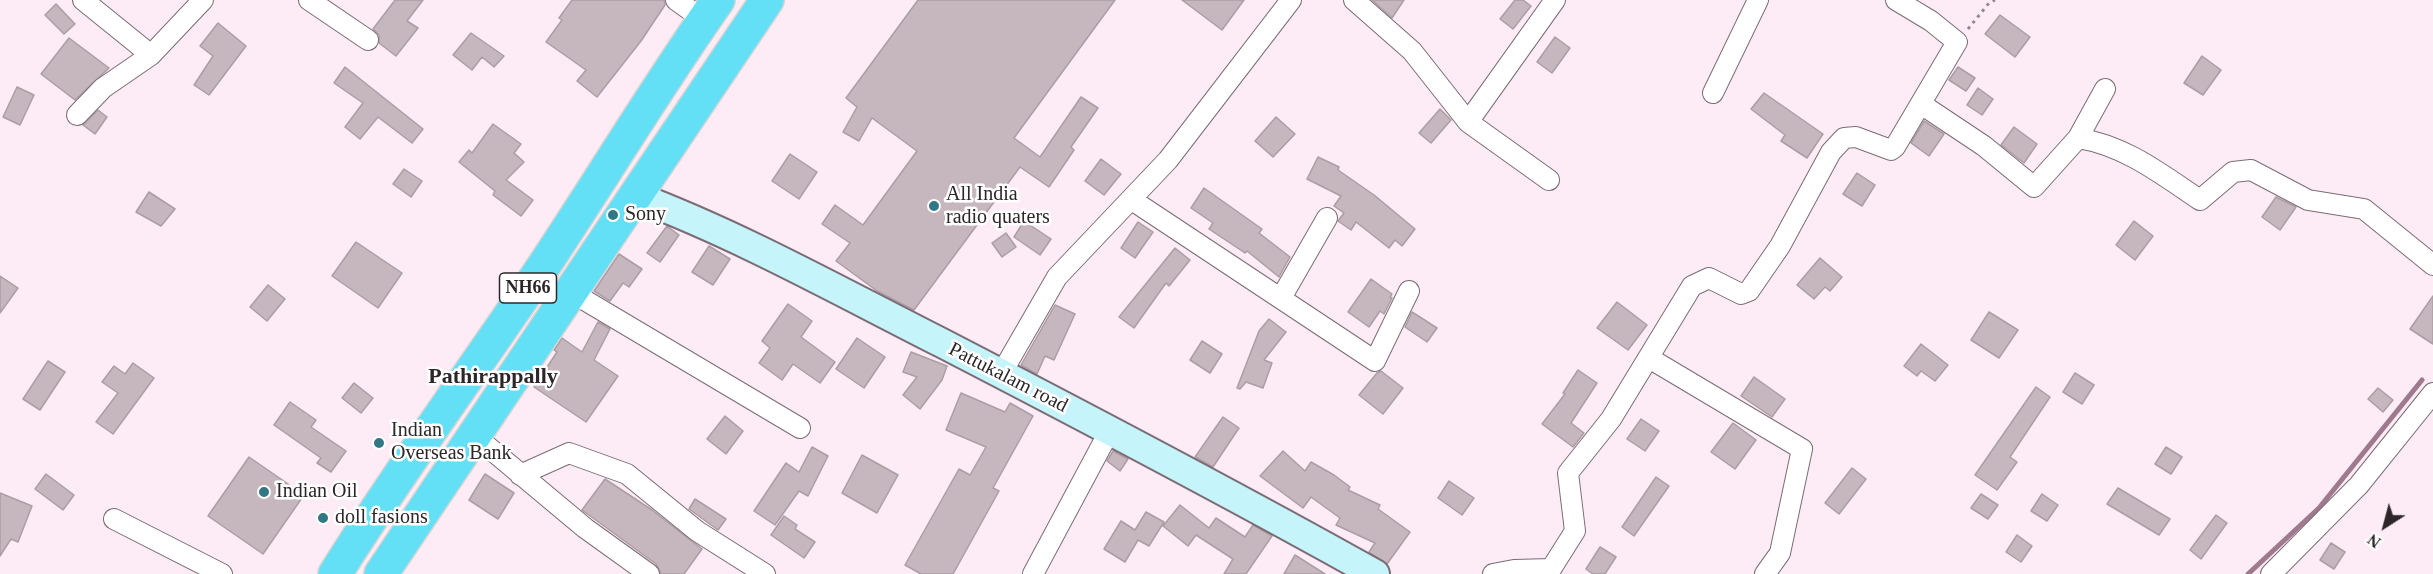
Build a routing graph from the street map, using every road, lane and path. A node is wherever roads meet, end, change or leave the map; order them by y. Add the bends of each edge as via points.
1 (83, 0) edge
2 (203, 0) edge
3 (309, 0) edge
4 (676, 0) edge
5 (767, 0) edge
6 (1292, 0) edge
7 (1354, 0) edge
8 (1555, 0) edge
9 (1758, 0) edge
10 (1896, 0) edge
11 (1995, 0) edge
12 (711, 10) edge
13 (368, 40) dead end
14 (1957, 42) junction
15 (152, 55) junction
16 (2105, 89) dead end
17 (1713, 93) dead end
18 (1921, 105) junction
19 (77, 115) dead end
20 (1468, 122) junction
21 (2078, 138) junction
22 (1549, 180) dead end
23 (635, 196) junction
24 (1132, 200) junction
25 (1327, 218) dead end
26 (2433, 265) edge
27 (1409, 291) dead end
28 (571, 292) junction
29 (1281, 298) junction
30 (1649, 358) junction
31 (1001, 374) junction
32 (2433, 393) edge
33 (800, 428) dead end
34 (1110, 430) junction
35 (475, 436) junction
36 (520, 475) junction
37 (114, 519) dead end
38 (222, 574) edge
39 (335, 574) edge
40 (381, 574) edge
41 (650, 574) edge
42 (765, 574) edge
43 (1033, 574) edge
44 (1374, 574) edge
45 (1493, 574) edge
46 (1765, 574) edge
47 (2271, 574) edge

1 - 15 street
2 - 15 street
3 - 13 street
4 - 12 street
5 - 23 highway
6 - 24 street via 1208,110
7 - 20 street via 1412,51
8 - 20 street
9 - 17 street
10 - 14 street
11 - 14 path
12 - 39 highway, NH66 via 669,68 542,269
14 - 18 street
15 - 19 street via 103,88
16 - 21 street
18 - 21 street via 1984,146 2034,187
18 - 30 street via 1891,150 1856,137 1844,138 1831,152 1780,246 1749,291 1741,294 1709,278 1692,286
20 - 22 street
21 - 26 street via 2135,156 2200,200 2233,172 2251,170 2308,200 2364,209
23 - 28 highway
23 - 31 main road, Pattukalam road via 764,252
24 - 29 street
24 - 31 street via 1058,277
25 - 29 street
27 - 29 street via 1375,361
28 - 33 street
28 - 35 highway
30 - 45 street via 1611,419 1568,473 1575,531 1551,569
30 - 46 street via 1802,449 1780,553
31 - 34 main road, Pattukalam road
32 - 47 street via 2359,485
34 - 43 street
34 - 44 main road, Pattukalam road
35 - 36 street
35 - 40 highway
36 - 41 street
36 - 42 street via 569,453 627,474 697,531
37 - 38 street

